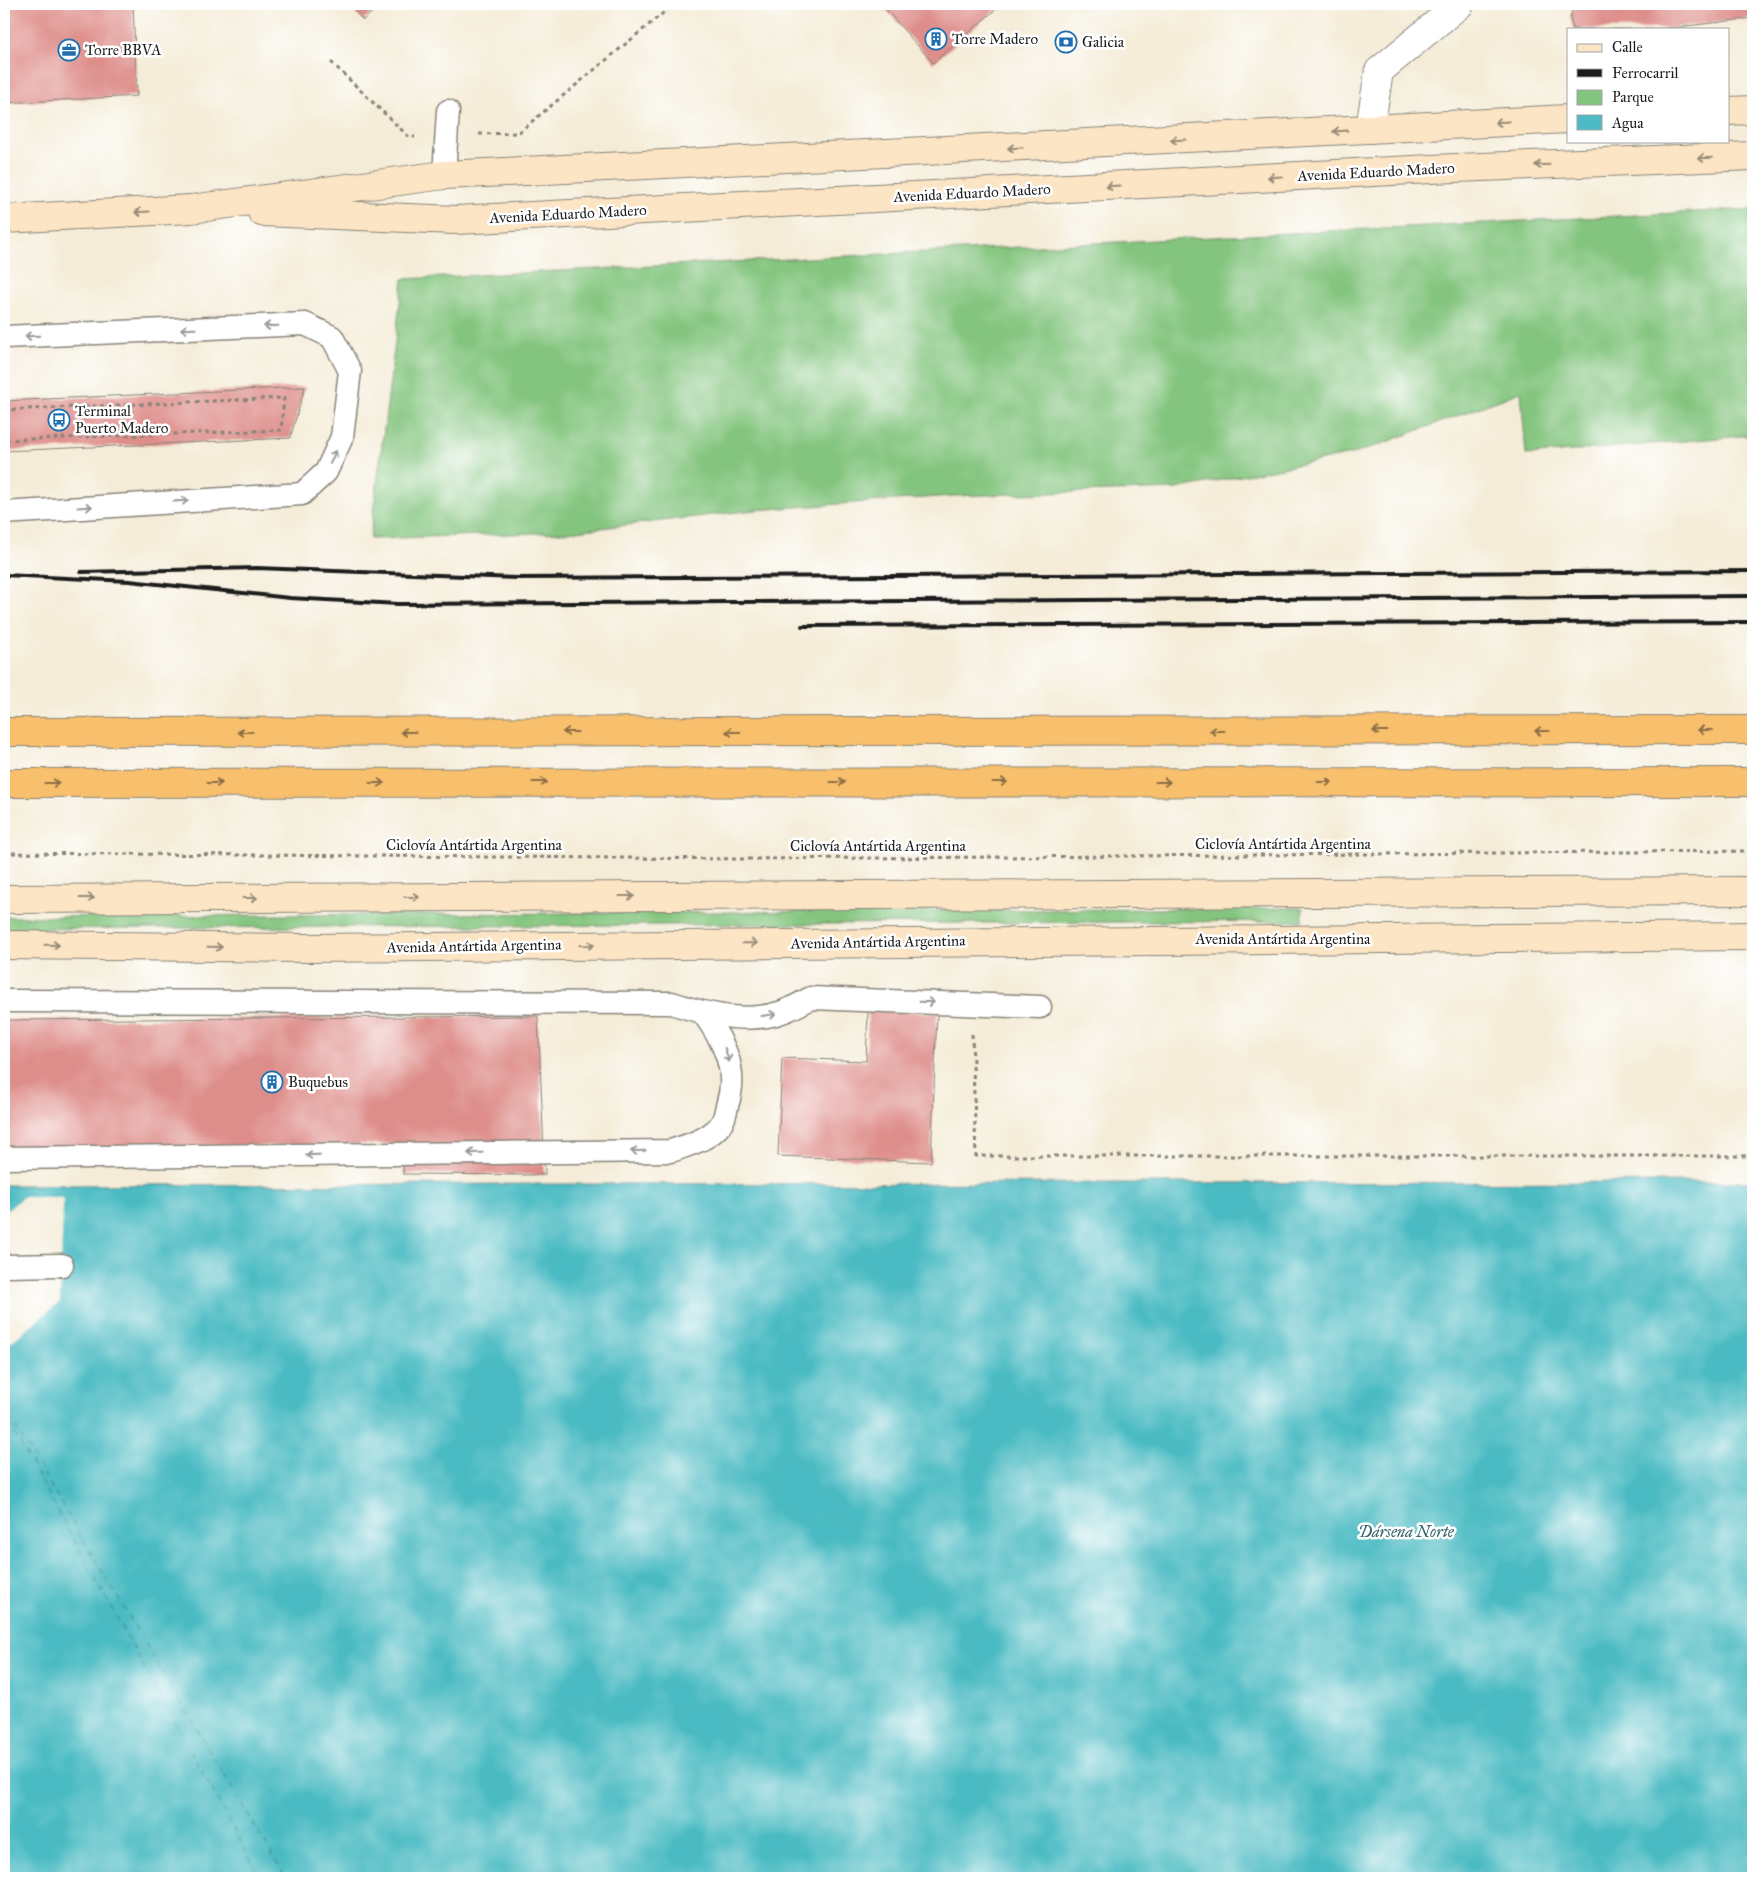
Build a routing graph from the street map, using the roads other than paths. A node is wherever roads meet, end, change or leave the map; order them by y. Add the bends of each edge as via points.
1 (1460, 4) edge
2 (1753, 110) edge
3 (448, 111) dead end
4 (1730, 112) edge
5 (1567, 119) edge
6 (1370, 129) junction
7 (1753, 156) edge
8 (444, 175) junction
9 (191, 209) junction
10 (4, 219) edge
11 (4, 337) edge
12 (4, 513) edge
13 (1753, 730) edge
14 (4, 732) edge
15 (1753, 782) edge
16 (4, 783) edge
17 (1753, 891) edge
18 (4, 899) edge
19 (1753, 936) edge
20 (4, 944) edge
21 (4, 1001) edge
22 (1040, 1007) dead end
23 (703, 1013) junction
24 (4, 1158) edge
25 (62, 1265) dead end
26 (4, 1266) edge

1 - 6 street via 1379,71
2 - 4 main road
3 - 8 lane
5 -> 6 main road, Avenida Eduardo Madero
6 -> 8 main road, Avenida Eduardo Madero
7 -> 9 main road, Avenida Eduardo Madero via 456,220
8 - 9 main road, Avenida Eduardo Madero
9 -> 10 main road, Avenida Eduardo Madero
12 -> 11 lane via 302,494 326,472 342,437 350,371 332,337 305,324
13 -> 14 highway
16 -> 15 highway
18 -> 17 main road
20 -> 19 main road, Avenida Antártida Argentina via 307,948
21 - 23 lane via 672,1003
23 -> 22 lane via 772,1015 811,998
23 -> 24 lane via 721,1037 730,1065 732,1092 722,1124 698,1143 670,1151
25 - 26 lane

